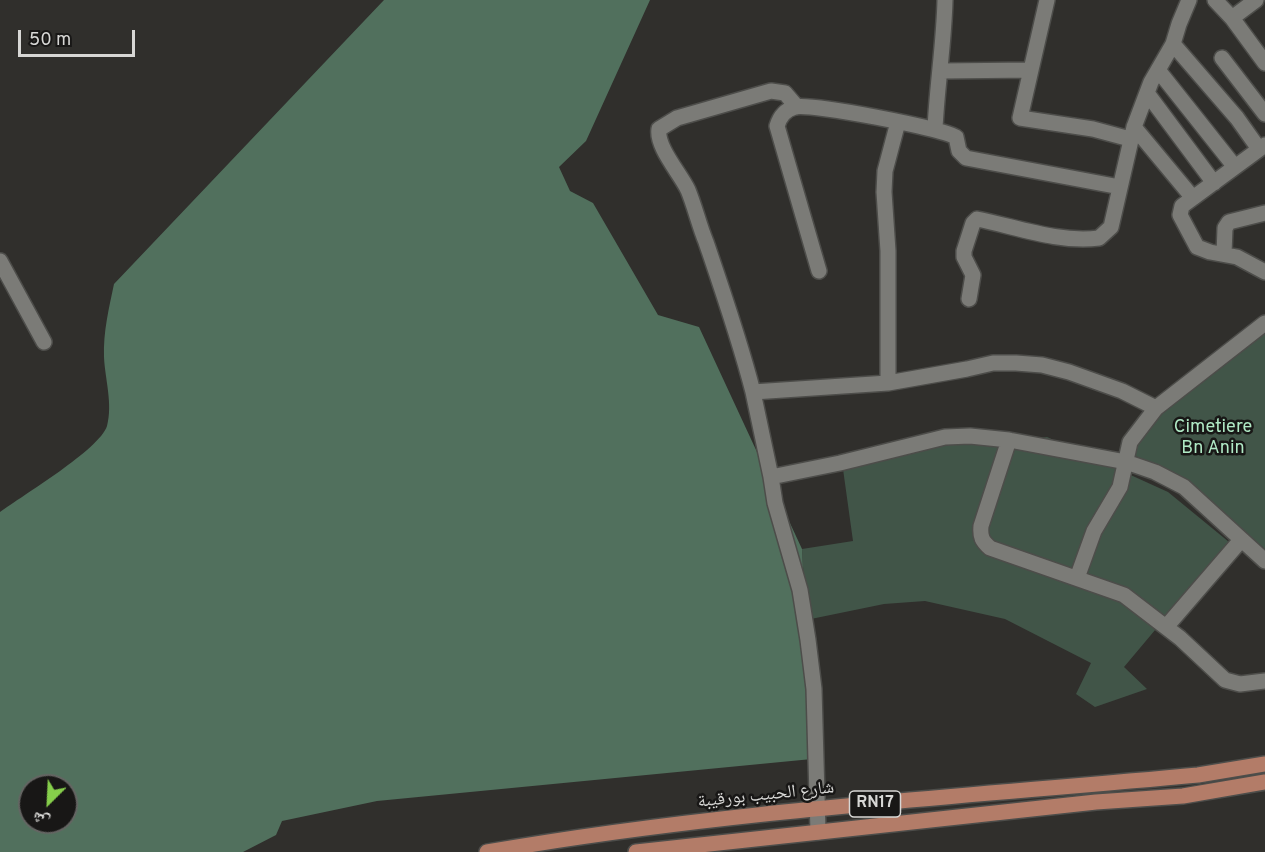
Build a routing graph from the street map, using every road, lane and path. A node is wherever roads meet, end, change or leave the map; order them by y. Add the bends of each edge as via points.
1 (945, 0) edge
2 (1047, 0) edge
3 (1189, 0) edge
4 (1215, 0) edge
5 (1256, 0) edge
6 (1232, 18) junction
7 (1173, 44) junction
8 (1222, 57) dead end
9 (1265, 63) edge
10 (1031, 70) junction
11 (1158, 70) junction
12 (941, 71) junction
13 (1147, 93) junction
14 (797, 106) junction
15 (1265, 114) edge
16 (898, 122) junction
17 (935, 129) junction
18 (1132, 133) junction
19 (1262, 147) edge
20 (1235, 167) junction
21 (1214, 183) junction
22 (1120, 187) junction
23 (1193, 198) junction
24 (1265, 213) edge
25 (1224, 254) junction
26 (0, 261) edge
27 (819, 271) dead end
28 (1265, 272) edge
29 (969, 299) dead end
30 (1265, 323) edge
31 (44, 342) dead end
32 (888, 383) junction
33 (753, 392) junction
34 (1156, 408) junction
35 (1009, 440) junction
36 (1126, 462) junction
37 (771, 477) junction
38 (1241, 540) junction
39 (1265, 561) edge
40 (1077, 578) junction
41 (1166, 627) junction
42 (1265, 681) edge
43 (1265, 764) edge
44 (1265, 782) edge
45 (816, 810) junction
46 (818, 832) junction
47 (487, 852) edge
48 (636, 852) edge

1 - 12 street
2 - 10 street
3 - 7 street
4 - 6 street
5 - 6 street
6 - 9 street
7 - 11 street
7 - 19 street
8 - 15 street
10 - 12 street
10 - 18 street via 1020,118
11 - 13 street
11 - 20 street
12 - 17 street
13 - 18 street
13 - 21 street
14 - 16 street
14 - 27 street via 779,117 777,126
14 - 33 street via 785,93 771,91 677,118 658,133 694,207
16 - 17 street
16 - 32 street via 885,171 884,192
17 - 22 street via 956,137 959,151 966,158
18 - 22 street
18 - 23 street
19 - 20 street
20 - 21 street
21 - 23 street
22 - 29 street via 1111,227 1100,238 1048,236 976,220 964,251 973,275
23 - 25 street via 1182,206 1182,222 1197,247
24 - 25 street via 1229,222
25 - 28 street
26 - 31 street
30 - 34 street
32 - 33 street
32 - 34 street via 993,363 1042,365 1096,381
33 - 37 street
34 - 36 street via 1130,442
35 - 36 street
35 - 37 street via 945,437
35 - 40 street via 981,526 982,542 990,549
36 - 38 street via 1184,487
36 - 40 street via 1120,487 1094,531
37 - 45 street via 800,590 808,640 814,689
38 - 39 street
38 - 41 street
40 - 41 street via 1124,595
41 - 42 street via 1225,680 1240,684
43 - 45 main road, شارع الحبيب بورقيبة / RN17 via 1198,775
44 - 46 main road, RN17 via 1183,796
45 - 46 street
45 - 47 main road, شارع الحبيب بورقيبة / RN17
46 - 48 main road, RN17

